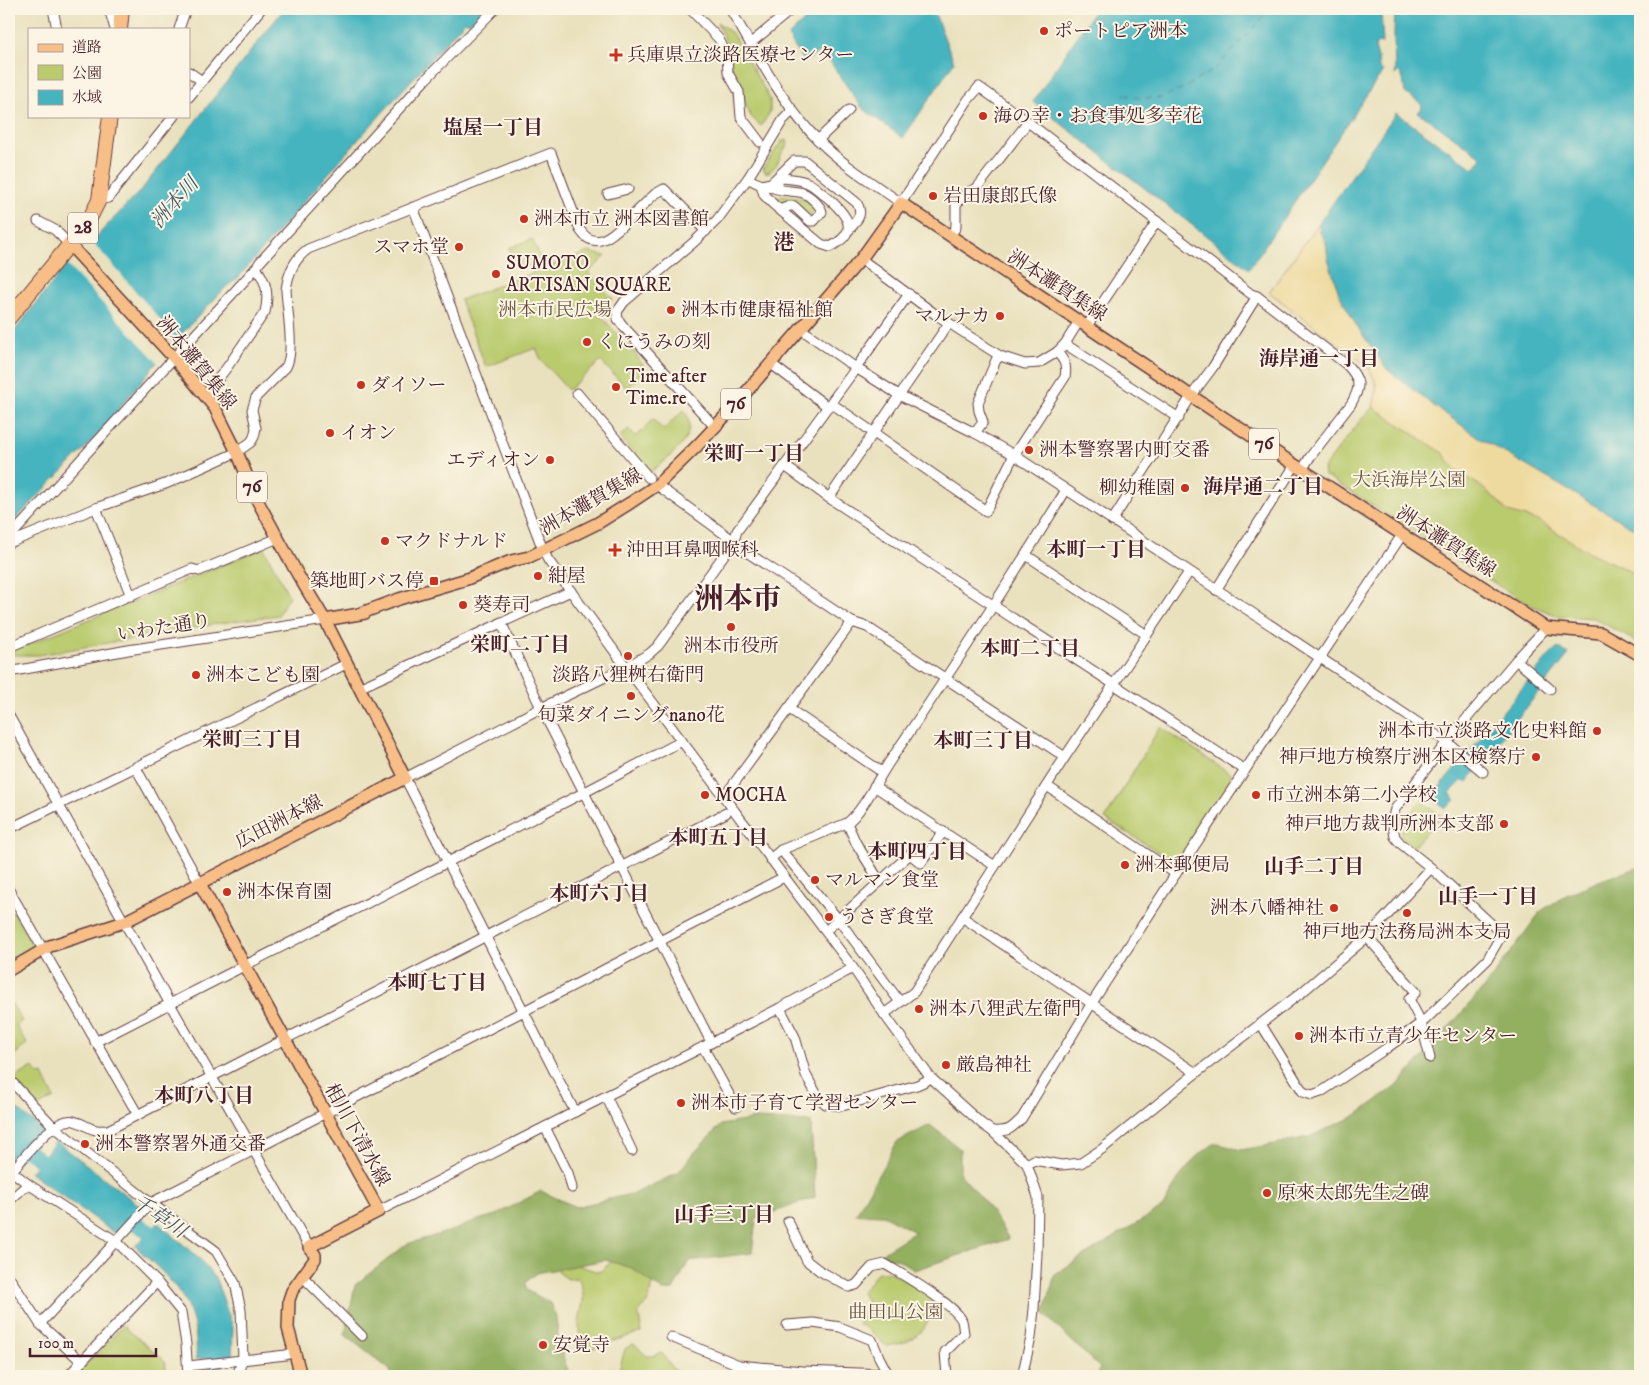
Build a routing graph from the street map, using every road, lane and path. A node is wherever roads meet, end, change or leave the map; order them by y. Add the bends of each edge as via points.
1 (53, 9) edge
2 (109, 9) edge
3 (122, 9) edge
4 (186, 9) edge
5 (261, 9) edge
6 (495, 9) edge
7 (690, 9) edge
8 (730, 9) edge
9 (792, 9) edge
10 (57, 28) edge
11 (114, 28) edge
12 (120, 28) edge
13 (179, 28) edge
14 (751, 43) junction
15 (190, 73) edge
16 (202, 81) junction
17 (190, 97) edge
18 (793, 110) junction
19 (849, 110) dead end
20 (110, 118) edge
21 (172, 118) edge
22 (1028, 122) junction
23 (818, 140) junction
24 (760, 142) dead end
25 (748, 178) junction
26 (761, 185) junction
27 (771, 187) junction
28 (628, 189) dead end
29 (608, 194) dead end
30 (99, 200) junction
31 (901, 203) junction
32 (413, 207) junction
33 (779, 210) junction
34 (1156, 220) junction
35 (38, 221) dead end
36 (849, 230) junction
37 (706, 231) junction
38 (950, 236) junction
39 (73, 248) junction
40 (861, 259) junction
41 (256, 268) junction
42 (909, 294) junction
43 (1257, 296) junction
44 (9, 318) edge
45 (949, 323) junction
46 (1083, 323) junction
47 (801, 329) junction
48 (1065, 344) junction
49 (1057, 352) junction
50 (1000, 356) junction
51 (174, 358) junction
52 (770, 363) junction
53 (856, 368) junction
54 (577, 393) dead end
55 (899, 395) junction
56 (205, 396) junction
57 (1192, 396) junction
58 (830, 405) junction
59 (1178, 418) junction
60 (715, 427) junction
61 (873, 433) junction
62 (975, 433) junction
63 (237, 452) junction
64 (1014, 455) junction
65 (785, 466) junction
66 (1299, 467) junction
67 (653, 481) junction
68 (1066, 490) junction
69 (829, 498) junction
70 (96, 508) junction
71 (1112, 521) junction
72 (1402, 535) junction
73 (9, 538) edge
74 (278, 538) junction
75 (734, 542) junction
76 (9, 543) edge
77 (543, 550) junction
78 (1026, 555) junction
79 (1189, 572) junction
80 (1216, 590) junction
81 (571, 591) junction
82 (131, 596) junction
83 (992, 606) junction
84 (325, 620) junction
85 (501, 622) junction
86 (852, 622) junction
87 (1546, 628) junction
88 (1147, 635) junction
89 (9, 647) edge
90 (1640, 655) edge
91 (1321, 658) junction
92 (1516, 660) junction
93 (346, 664) junction
94 (626, 667) junction
95 (9, 672) edge
96 (946, 679) junction
97 (1115, 684) junction
98 (358, 688) junction
99 (1550, 689) dead end
100 (541, 708) junction
101 (788, 708) junction
102 (9, 716) edge
103 (682, 741) junction
104 (1447, 742) junction
105 (1065, 757) junction
106 (136, 768) junction
107 (1244, 770) junction
108 (882, 772) junction
109 (1483, 772) dead end
110 (405, 778) junction
111 (874, 786) junction
112 (1046, 786) junction
113 (585, 792) junction
114 (724, 797) junction
115 (58, 804) junction
116 (726, 813) dead end
117 (846, 823) junction
118 (9, 829) edge
119 (943, 832) junction
120 (782, 850) junction
121 (770, 859) junction
122 (448, 861) junction
123 (995, 866) junction
124 (622, 867) junction
125 (1431, 868) junction
126 (1176, 874) junction
127 (784, 877) junction
128 (199, 882) junction
129 (880, 882) junction
130 (9, 890) edge
131 (962, 917) junction
132 (838, 919) junction
133 (124, 922) junction
134 (830, 927) dead end
135 (486, 936) junction
136 (1367, 937) junction
137 (660, 941) junction
138 (43, 950) junction
139 (244, 966) junction
140 (853, 968) junction
141 (9, 970) edge
142 (900, 1002) junction
143 (1092, 1003) junction
144 (170, 1004) junction
145 (780, 1008) junction
146 (523, 1011) junction
147 (884, 1014) junction
148 (1421, 1022) junction
149 (1261, 1024) junction
150 (286, 1039) junction
151 (95, 1042) junction
152 (711, 1042) junction
153 (703, 1047) junction
154 (1430, 1058) dead end
155 (1196, 1072) junction
156 (212, 1077) junction
157 (930, 1077) junction
158 (9, 1079) edge
159 (606, 1096) junction
160 (736, 1107) dead end
161 (575, 1112) junction
162 (325, 1113) junction
163 (138, 1115) junction
164 (54, 1126) junction
165 (545, 1127) junction
166 (992, 1131) junction
167 (253, 1150) junction
168 (632, 1151) dead end
169 (1027, 1164) junction
170 (10, 1170) edge
171 (28, 1184) junction
172 (572, 1188) dead end
173 (9, 1201) edge
174 (151, 1203) junction
175 (379, 1212) junction
176 (788, 1220) dead end
177 (116, 1242) junction
178 (309, 1247) junction
179 (302, 1276) junction
180 (9, 1278) edge
181 (157, 1282) junction
182 (40, 1324) junction
183 (786, 1325) dead end
184 (362, 1336) dead end
185 (671, 1337) dead end
186 (295, 1352) junction
187 (242, 1358) junction
188 (82, 1362) junction
189 (188, 1366) junction
190 (888, 1375) edge
191 (68, 1376) edge
192 (188, 1376) edge
193 (237, 1376) edge
194 (301, 1376) edge
195 (948, 1376) edge
196 (1022, 1376) edge

1 - 10 street
2 - 11 street
3 - 12 highway
4 - 13 street
5 - 16 street
6 - 41 street via 426,79
7 - 24 street via 719,39 727,56 728,73 740,92 741,117
8 - 14 street
9 - 14 street
14 - 18 street
15 - 16 street
16 - 17 street
18 - 23 street
18 - 25 street via 783,120
19 - 23 street
20 - 30 highway, 28
21 - 30 street via 108,198
22 - 31 street via 979,87
22 - 34 street
22 - 38 street via 977,188 956,204 956,227
23 - 31 street via 837,158
25 - 26 street
25 - 37 street
26 - 27 street
26 - 33 street via 764,195
26 - 36 street via 771,183 794,161 805,161 857,203 860,216
27 - 33 street via 804,193 822,212 814,221 794,206
27 - 36 street via 782,178 811,184 840,208
28 - 29 street
30 - 39 highway, 28
31 - 38 main road, 洲本灘賀集線 / 76
31 - 40 main road, 洲本灘賀集線 / 76
32 - 37 street via 551,153 585,237 596,240 610,236 664,189
32 - 63 street via 300,254 286,290 289,361 256,397 252,410 256,428 254,437
32 - 77 street
33 - 36 street via 821,244 830,247
34 - 43 street
34 - 46 street
35 - 39 street via 55,230
37 - 60 street via 624,302 618,316 623,326
38 - 46 main road, 洲本灘賀集線 / 76
39 - 44 highway, 28
39 - 51 main road, 洲本灘賀集線 / 76
40 - 42 street
40 - 47 main road, 洲本灘賀集線 / 76
41 - 51 street
41 - 56 street via 266,286 265,312
42 - 45 street
42 - 53 street
43 - 57 street
43 - 66 street via 1347,365 1359,384 1351,404
45 - 50 street
45 - 55 street
46 - 48 street
46 - 57 main road, 洲本灘賀集線 / 76
47 - 52 main road, 洲本灘賀集線 / 76
47 - 53 street
48 - 49 street
48 - 59 street
49 - 50 street via 1040,363 1032,364
49 - 64 street via 1067,368 1065,377
50 - 62 street via 978,402 984,422
51 - 56 main road, 洲本灘賀集線 / 76
51 - 73 street
52 - 58 street
52 - 60 main road, 洲本灘賀集線 / 76
53 - 55 street
53 - 58 street
54 - 67 street
55 - 61 street
55 - 62 street
56 - 63 main road, 洲本灘賀集線 / 76
57 - 59 street
57 - 66 main road, 洲本灘賀集線 / 76
58 - 61 street
58 - 65 street
59 - 71 street
60 - 67 main road, 洲本灘賀集線 / 76
61 - 64 street via 986,511
61 - 69 street
62 - 64 street
63 - 70 street
63 - 74 main road, 洲本灘賀集線 / 76 via 256,498
64 - 68 street
65 - 69 street
65 - 75 street via 737,531
66 - 72 main road, 洲本灘賀集線 / 76
66 - 80 street
67 - 75 street
67 - 77 main road, 洲本灘賀集線 / 76 via 614,513
68 - 71 street
68 - 78 street
69 - 83 street
70 - 76 street
70 - 82 street
71 - 79 street
72 - 87 main road, 洲本灘賀集線 / 76
72 - 91 street
74 - 82 street via 199,571 192,569
74 - 84 main road, 洲本灘賀集線 / 76
75 - 86 street
75 - 94 street via 658,646
77 - 81 street
77 - 84 main road, 洲本灘賀集線 / 76 via 359,614
78 - 83 street
78 - 88 street
79 - 80 street
79 - 88 street
80 - 91 street
81 - 85 street
81 - 94 street
82 - 89 street
83 - 96 street
83 - 97 street
84 - 93 main road
84 - 95 street, いわた通り
85 - 98 street
85 - 100 street
86 - 96 street via 867,627
86 - 101 street
87 - 90 main road, 洲本灘賀集線 / 76 via 1601,633
87 - 92 street
88 - 97 street
91 - 104 street
91 - 107 street
92 - 99 street
92 - 104 street
93 - 98 main road
93 - 106 street
94 - 100 street
94 - 103 street
96 - 105 street
96 - 108 street
97 - 105 street
97 - 107 street
98 - 110 main road
100 - 110 street
100 - 113 street
101 - 108 street
101 - 114 street
102 - 115 street
103 - 113 street
103 - 114 street
104 - 109 street
104 - 125 street via 1395,809 1392,821 1395,837
105 - 112 street
106 - 115 street
106 - 128 street
107 - 126 street
108 - 111 street
110 - 122 street
110 - 128 main road, 広田洲本線
111 - 117 street via 854,817
111 - 119 street
112 - 123 street
112 - 126 street
113 - 122 street
113 - 124 street
114 - 121 street
115 - 118 street
115 - 133 street
116 - 124 street
117 - 120 street
117 - 129 street
119 - 123 street
119 - 129 street via 921,863 910,854
120 - 121 street
120 - 132 street
121 - 127 street
122 - 135 street
122 - 139 street
123 - 131 street
124 - 135 street
124 - 137 street
125 - 136 street
125 - 148 street via 1502,934 1487,960
126 - 143 street
127 - 137 street
127 - 140 street
128 - 133 main road, 広田洲本線
128 - 139 main road, 相川下清水線
129 - 132 street
130 - 138 street
131 - 142 street via 914,992
131 - 143 street
132 - 134 street
132 - 142 street
133 - 138 main road, 広田洲本線
133 - 144 street
135 - 146 street
135 - 150 street
136 - 148 street via 1416,992 1409,999
136 - 149 street
137 - 146 street
137 - 152 street
138 - 141 main road, 広田洲本線
138 - 151 street
139 - 144 street
139 - 150 main road, 相川下清水線
140 - 145 street
140 - 147 street
142 - 147 street
143 - 155 street
143 - 166 street via 1022,1118 1006,1132
144 - 151 street
144 - 156 street
145 - 152 street
145 - 157 street via 795,1037 806,1075 818,1097 826,1104 842,1106 917,1085
146 - 161 street
146 - 162 street
147 - 157 street
148 - 149 street via 1387,1048 1312,1095 1303,1092
148 - 154 street
149 - 155 street
150 - 156 street
150 - 162 main road, 相川下清水線
151 - 163 street
152 - 153 street
153 - 159 street
153 - 160 street
155 - 169 street via 1081,1164 1061,1165 1034,1160
156 - 163 street
156 - 167 street
157 - 166 street
158 - 164 street
159 - 161 street
159 - 168 street
161 - 165 street
162 - 167 street
162 - 175 main road, 相川下清水線
163 - 164 street via 108,1130 97,1131 74,1120
164 - 170 street
164 - 174 street
165 - 172 street
165 - 175 street
166 - 169 street
167 - 174 street
167 - 178 street
169 - 196 street via 1038,1197 1037,1244 1031,1338
170 - 171 street
171 - 173 street
171 - 177 street
174 - 177 street
174 - 187 street via 216,1251 235,1283
175 - 178 main road, 相川下清水線
176 - 195 street via 806,1261 849,1287 856,1285 872,1267 885,1264 953,1310 962,1320 964,1333 946,1352
177 - 181 street
177 - 182 street
178 - 179 main road via 315,1259
179 - 184 street
179 - 186 main road via 289,1300 288,1328
180 - 182 street
181 - 188 street
181 - 189 street via 182,1312
182 - 188 street
183 - 190 street via 813,1323 840,1327 872,1340
185 - 190 street via 739,1365
186 - 187 street
186 - 194 main road
187 - 189 street
187 - 193 street
188 - 191 street
189 - 192 street

